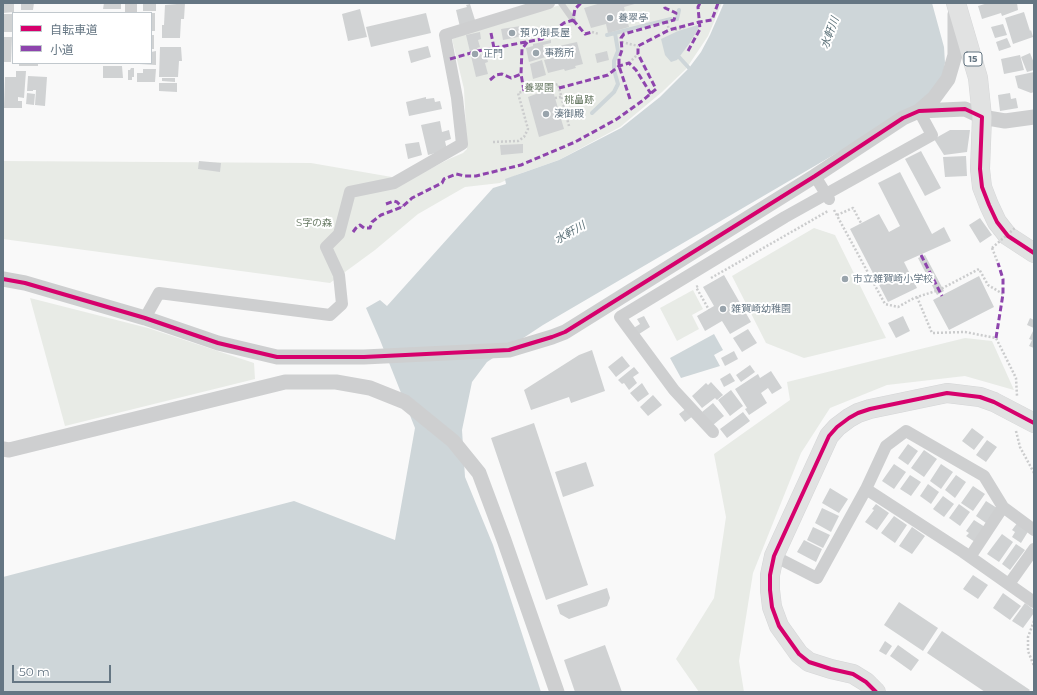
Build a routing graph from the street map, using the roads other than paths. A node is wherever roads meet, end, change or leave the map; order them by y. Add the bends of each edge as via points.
1 (549, 3) edge
2 (561, 3) edge
3 (956, 3) edge
4 (573, 20) dead end
5 (919, 111) junction
6 (982, 117) junction
7 (1034, 117) edge
8 (815, 176) junction
9 (827, 197) junction
10 (1034, 253) edge
11 (3, 279) edge
12 (145, 318) junction
13 (1034, 423) edge
14 (712, 432) dead end
15 (3, 449) edge
16 (866, 490) junction
17 (1003, 507) junction
18 (1034, 530) edge
19 (1034, 549) edge
20 (774, 556) junction
21 (970, 557) junction
22 (1009, 584) junction
23 (1034, 602) edge
24 (557, 692) edge
25 (876, 692) edge

1 - 12 street via 445,35 457,98 462,144 394,183 350,192 339,234 326,247 339,274 342,304 330,315 159,293
2 - 4 lane
3 - 5 street via 955,54 948,79 934,98
3 - 6 main road, 15 via 978,78
5 - 6 street via 966,109
5 - 8 street via 903,118
5 - 9 street via 932,135
6 - 7 street via 1005,121
6 - 10 main road, 15 via 980,169 988,206 1008,236
8 - 9 street
8 - 12 street via 565,332 509,350 364,357 277,356 218,343
9 - 14 street via 620,317 674,390
11 - 12 street
13 - 20 main road via 980,397 947,393 870,409 849,418 829,436
15 - 24 street via 9,450 285,382 336,382 370,388 405,402 453,441 479,473
16 - 17 street via 886,446 906,431 984,476
16 - 20 street via 817,578
16 - 21 street
17 - 18 street
17 - 21 street
19 - 22 street
20 - 25 main road via 770,575 772,607 779,626 789,642 809,662 853,674
21 - 22 street
22 - 23 street

